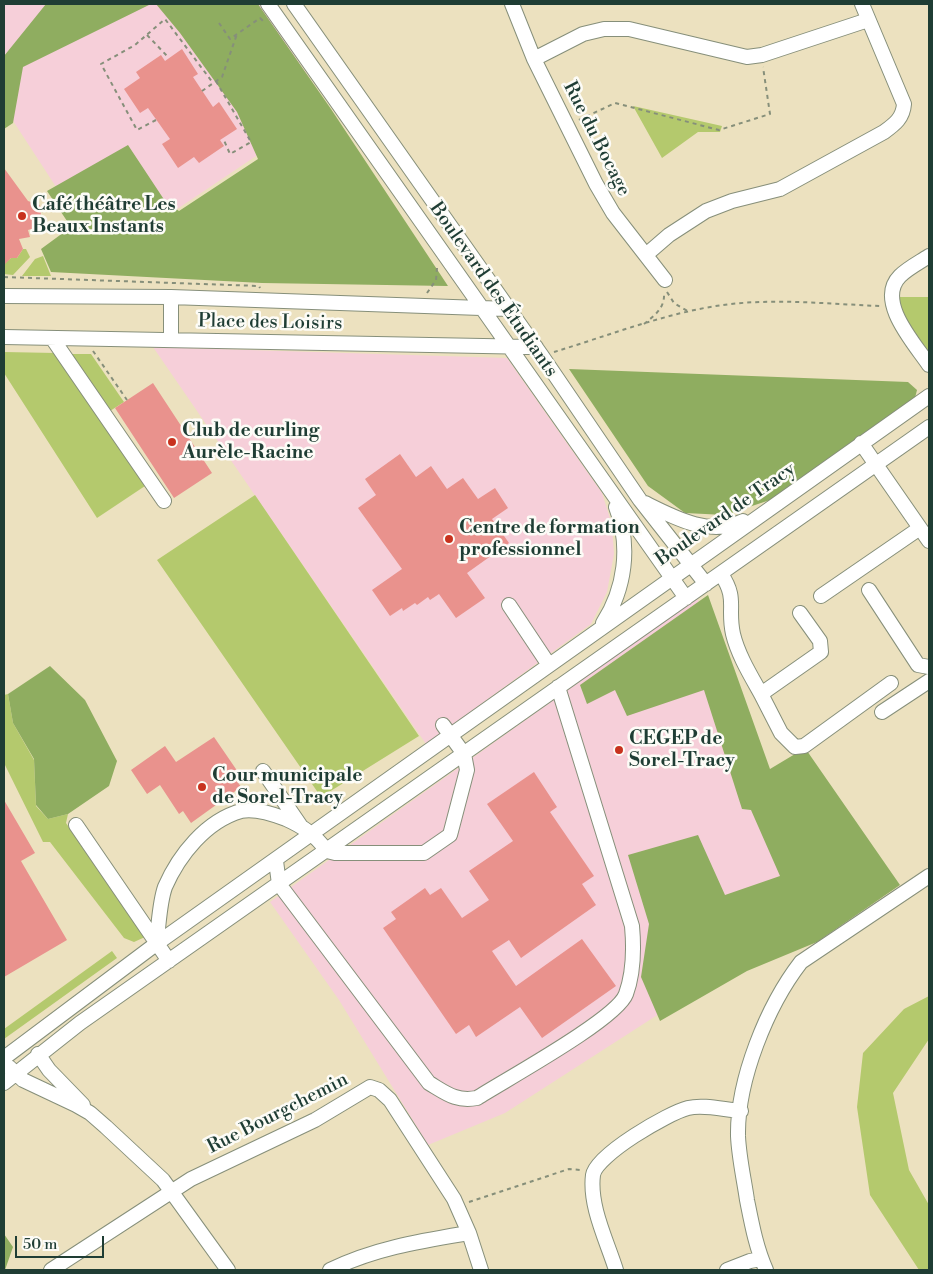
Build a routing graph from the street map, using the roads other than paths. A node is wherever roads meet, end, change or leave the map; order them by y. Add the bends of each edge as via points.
1 (294, 4) edge
2 (512, 4) edge
3 (862, 4) edge
4 (271, 5) edge
5 (868, 20) junction
6 (534, 59) junction
7 (647, 254) junction
8 (929, 256) edge
9 (665, 280) dead end
10 (4, 296) edge
11 (171, 297) junction
12 (483, 308) junction
13 (509, 309) junction
14 (4, 337) edge
15 (52, 338) junction
16 (171, 340) junction
17 (536, 347) junction
18 (510, 348) junction
19 (929, 366) edge
20 (929, 396) edge
21 (929, 426) edge
22 (861, 443) junction
23 (877, 464) junction
24 (611, 493) junction
25 (640, 500) junction
26 (164, 501) dead end
27 (762, 513) junction
28 (920, 528) junction
29 (929, 541) edge
30 (691, 563) junction
31 (720, 574) junction
32 (671, 578) junction
33 (706, 584) junction
34 (869, 590) dead end
35 (821, 596) dead end
36 (686, 598) junction
37 (509, 605) dead end
38 (800, 613) dead end
39 (600, 628) junction
40 (549, 665) junction
41 (929, 667) edge
42 (929, 681) edge
43 (891, 683) dead end
44 (521, 685) junction
45 (558, 688) junction
46 (761, 694) junction
47 (546, 696) junction
48 (882, 712) dead end
49 (447, 730) junction
50 (464, 754) junction
51 (263, 771) dead end
52 (76, 825) dead end
53 (300, 826) junction
54 (314, 834) junction
55 (327, 851) junction
56 (276, 861) junction
57 (929, 876) edge
58 (279, 884) junction
59 (156, 944) junction
60 (138, 958) junction
61 (169, 961) junction
62 (151, 974) junction
63 (38, 1054) junction
64 (4, 1058) edge
65 (7, 1076) edge
66 (741, 1111) junction
67 (90, 1113) junction
68 (172, 1191) junction
69 (469, 1233) junction
70 (764, 1265) edge
71 (51, 1270) edge
72 (228, 1270) edge
73 (330, 1270) edge
74 (482, 1270) edge
75 (616, 1270) edge
76 (727, 1270) edge

1 - 13 street, Boulevard des Étudiants
2 - 6 street, Rue du Bocage
3 - 5 street
4 - 12 street, Boulevard des Étudiants
5 - 6 street via 747,57 629,29 604,29 582,34
5 - 7 street via 904,104 899,121 780,189 706,211
6 - 7 street, Rue du Bocage via 613,213
7 - 9 street, Rue du Bocage
8 - 19 street via 900,276 894,284 891,304
10 - 11 street, Place des Loisirs
11 - 12 street, Place des Loisirs
11 - 16 street
12 - 13 street, Place des Loisirs
12 - 18 street, Boulevard des Étudiants
13 - 17 street, Boulevard des Étudiants
14 - 15 street, Place des Loisirs
15 - 16 street, Place des Loisirs
15 - 26 street
16 - 18 street, Place des Loisirs
17 - 18 street, Place des Loisirs
17 - 25 street, Boulevard des Étudiants
18 - 24 street, Boulevard des Étudiants
20 - 22 street, Boulevard de Tracy
21 - 23 street
22 - 23 street
22 - 27 street, Boulevard de Tracy
23 - 28 street
23 - 31 street
24 - 32 street, Boulevard des Étudiants
24 - 39 street via 623,531 624,561 613,605
25 - 27 street via 674,517 706,527 738,524
25 - 30 street, Boulevard des Étudiants
27 - 30 street, Boulevard de Tracy
28 - 29 street
28 - 35 street
30 - 32 street, Boulevard de Tracy
30 - 33 street, Boulevard des Étudiants
31 - 33 street
31 - 46 street via 731,592 733,634
32 - 36 street, Boulevard des Étudiants
32 - 39 street, Boulevard de Tracy
33 - 36 street
34 - 41 street via 918,664
36 - 45 street
37 - 40 street
38 - 46 street via 820,641 821,652
39 - 40 street, Boulevard de Tracy
40 - 44 street, Boulevard de Tracy
42 - 48 street
43 - 46 street via 804,746 795,747 781,733
44 - 47 street
44 - 49 street, Boulevard de Tracy
45 - 47 street
45 - 58 street via 632,926 634,951 626,995 605,1019 476,1098 462,1101 429,1083
47 - 50 street
49 - 50 street
49 - 54 street, Boulevard de Tracy
50 - 55 street
50 - 55 street via 467,770 450,835 443,840 424,853
51 - 53 street
52 - 59 street
53 - 54 street
53 - 59 street via 272,813 242,810 214,823 184,853 165,889
54 - 55 street
54 - 56 street, Boulevard de Tracy
55 - 58 street
56 - 58 street
56 - 59 street, Boulevard de Tracy
57 - 66 street via 801,962 789,977 763,1028 748,1073
58 - 61 street
59 - 60 street, Boulevard de Tracy
59 - 61 street
60 - 62 street
60 - 64 street, Boulevard de Tracy
61 - 62 street
62 - 63 street
63 - 65 street
63 - 67 street
64 - 65 street
65 - 67 street
66 - 70 street via 738,1135 742,1167 752,1231
66 - 75 street via 694,1107 673,1114 600,1161 593,1172 592,1195
67 - 68 street
68 - 69 street, Rue Bourgchemin via 315,1120 370,1087 390,1100 457,1206
68 - 71 street, Rue Bourgchemin
68 - 72 street
69 - 73 street via 370,1252
69 - 74 street, Rue Bourgchemin
70 - 76 street via 750,1261

